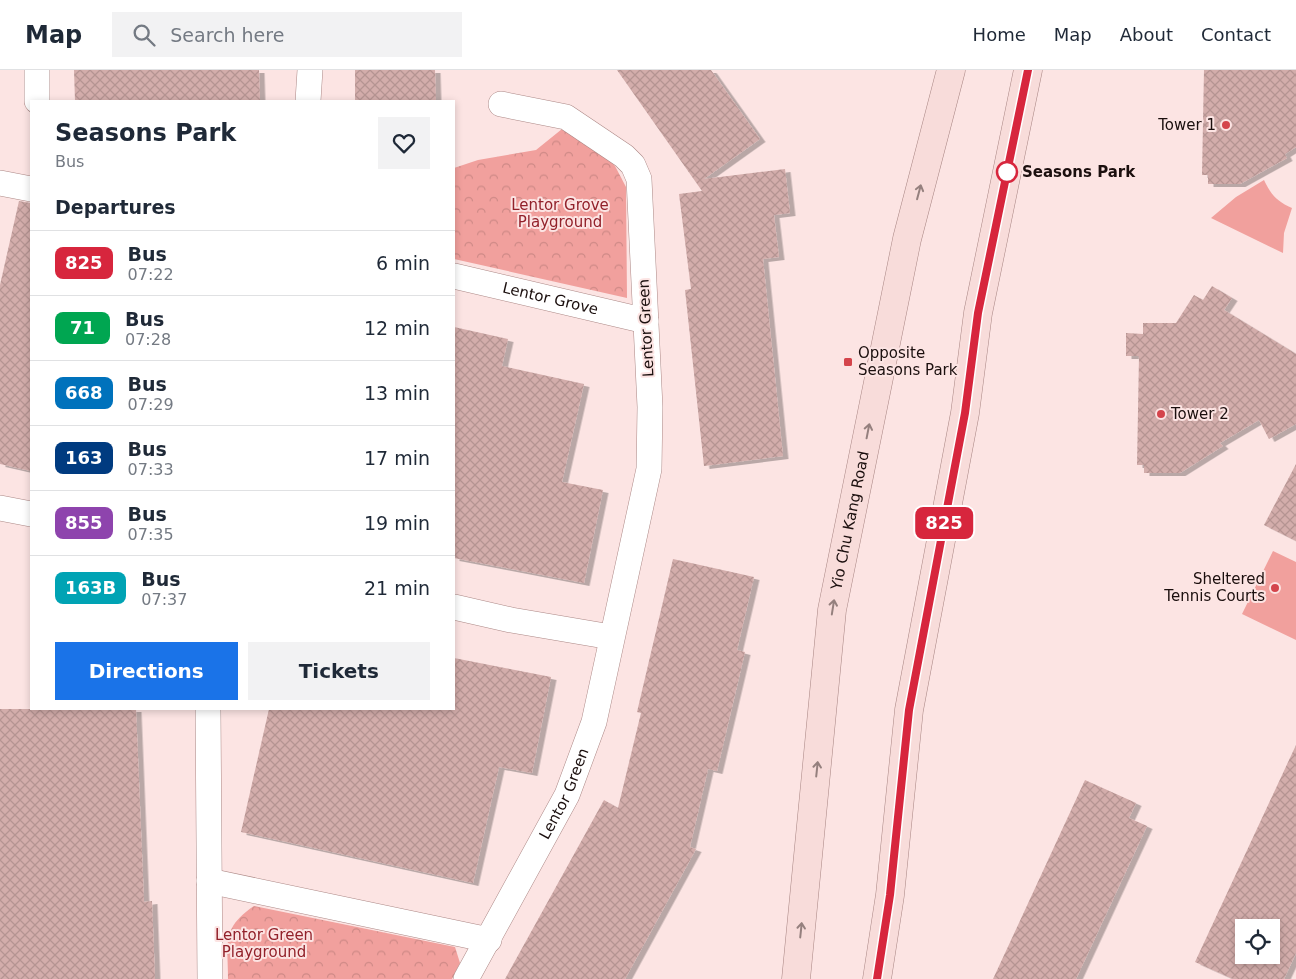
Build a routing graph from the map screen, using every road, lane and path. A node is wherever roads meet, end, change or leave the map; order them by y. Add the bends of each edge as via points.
1 (37, 70) edge
2 (310, 70) edge
3 (951, 70) edge
4 (1028, 70) edge
5 (37, 100) edge
6 (308, 100) edge
7 (501, 104) dead end
8 (0, 183) edge
9 (30, 189) edge
10 (455, 276) edge
11 (646, 321) junction
12 (0, 508) edge
13 (30, 514) edge
14 (455, 606) edge
15 (611, 637) junction
16 (208, 710) edge
17 (209, 882) junction
18 (489, 940) junction
19 (210, 979) edge
20 (466, 979) edge
21 (796, 979) edge
22 (877, 979) edge

1 - 5 street
2 - 6 street
21 -> 3 main road, Yio Chu Kang Road via 832,610 907,239
4 - 22 main road via 978,313 965,413 909,710 890,895
7 - 11 street, Lentor Green via 566,117 633,165 639,178
8 - 9 street
10 - 11 street, Lentor Grove
11 - 15 street, Lentor Green via 649,469
12 - 13 street
14 - 15 street via 511,620
15 - 18 street, Lentor Green via 594,722 567,795
16 - 17 street
17 - 18 street
17 - 19 street
18 - 20 street, Lentor Green

